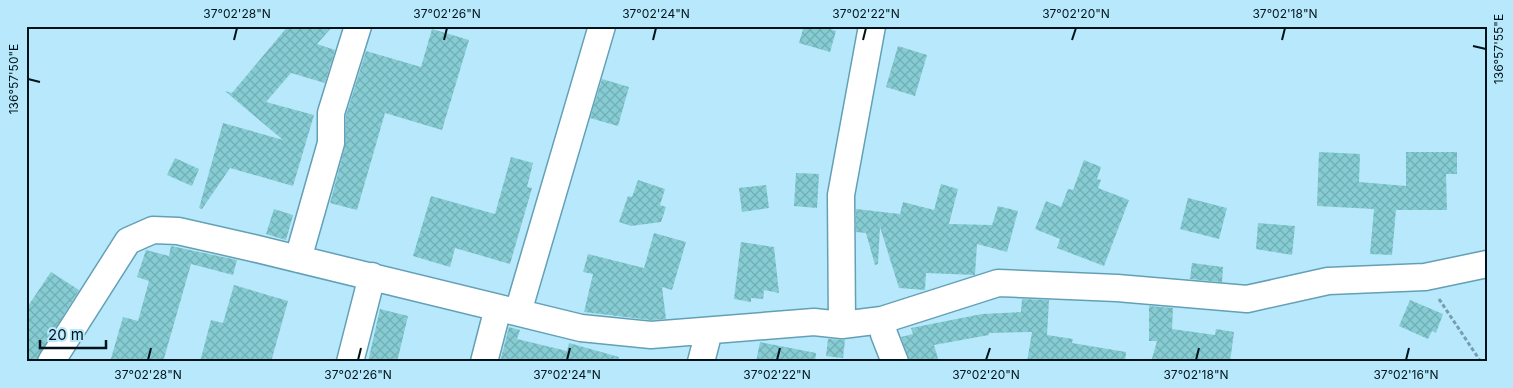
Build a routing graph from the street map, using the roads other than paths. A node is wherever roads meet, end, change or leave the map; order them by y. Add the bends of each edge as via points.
1 (358, 26) edge
2 (602, 26) edge
3 (872, 26) edge
4 (298, 259) junction
5 (1487, 264) edge
6 (372, 276) junction
7 (508, 310) junction
8 (882, 320) junction
9 (842, 325) junction
10 (709, 331) junction
11 (51, 362) edge
12 (350, 362) edge
13 (484, 362) edge
14 (701, 362) edge
15 (895, 362) edge

1 - 4 street via 331,112 331,143
2 - 7 street
3 - 9 street via 841,195
4 - 6 street
4 - 11 street via 178,231 153,230 128,241
5 - 8 street via 1425,277 1328,281 1247,299 1117,288 998,283
6 - 7 street
6 - 12 street
7 - 10 street via 581,328 651,335
7 - 13 street
8 - 9 street
8 - 15 street
9 - 10 street via 814,322
10 - 14 street

